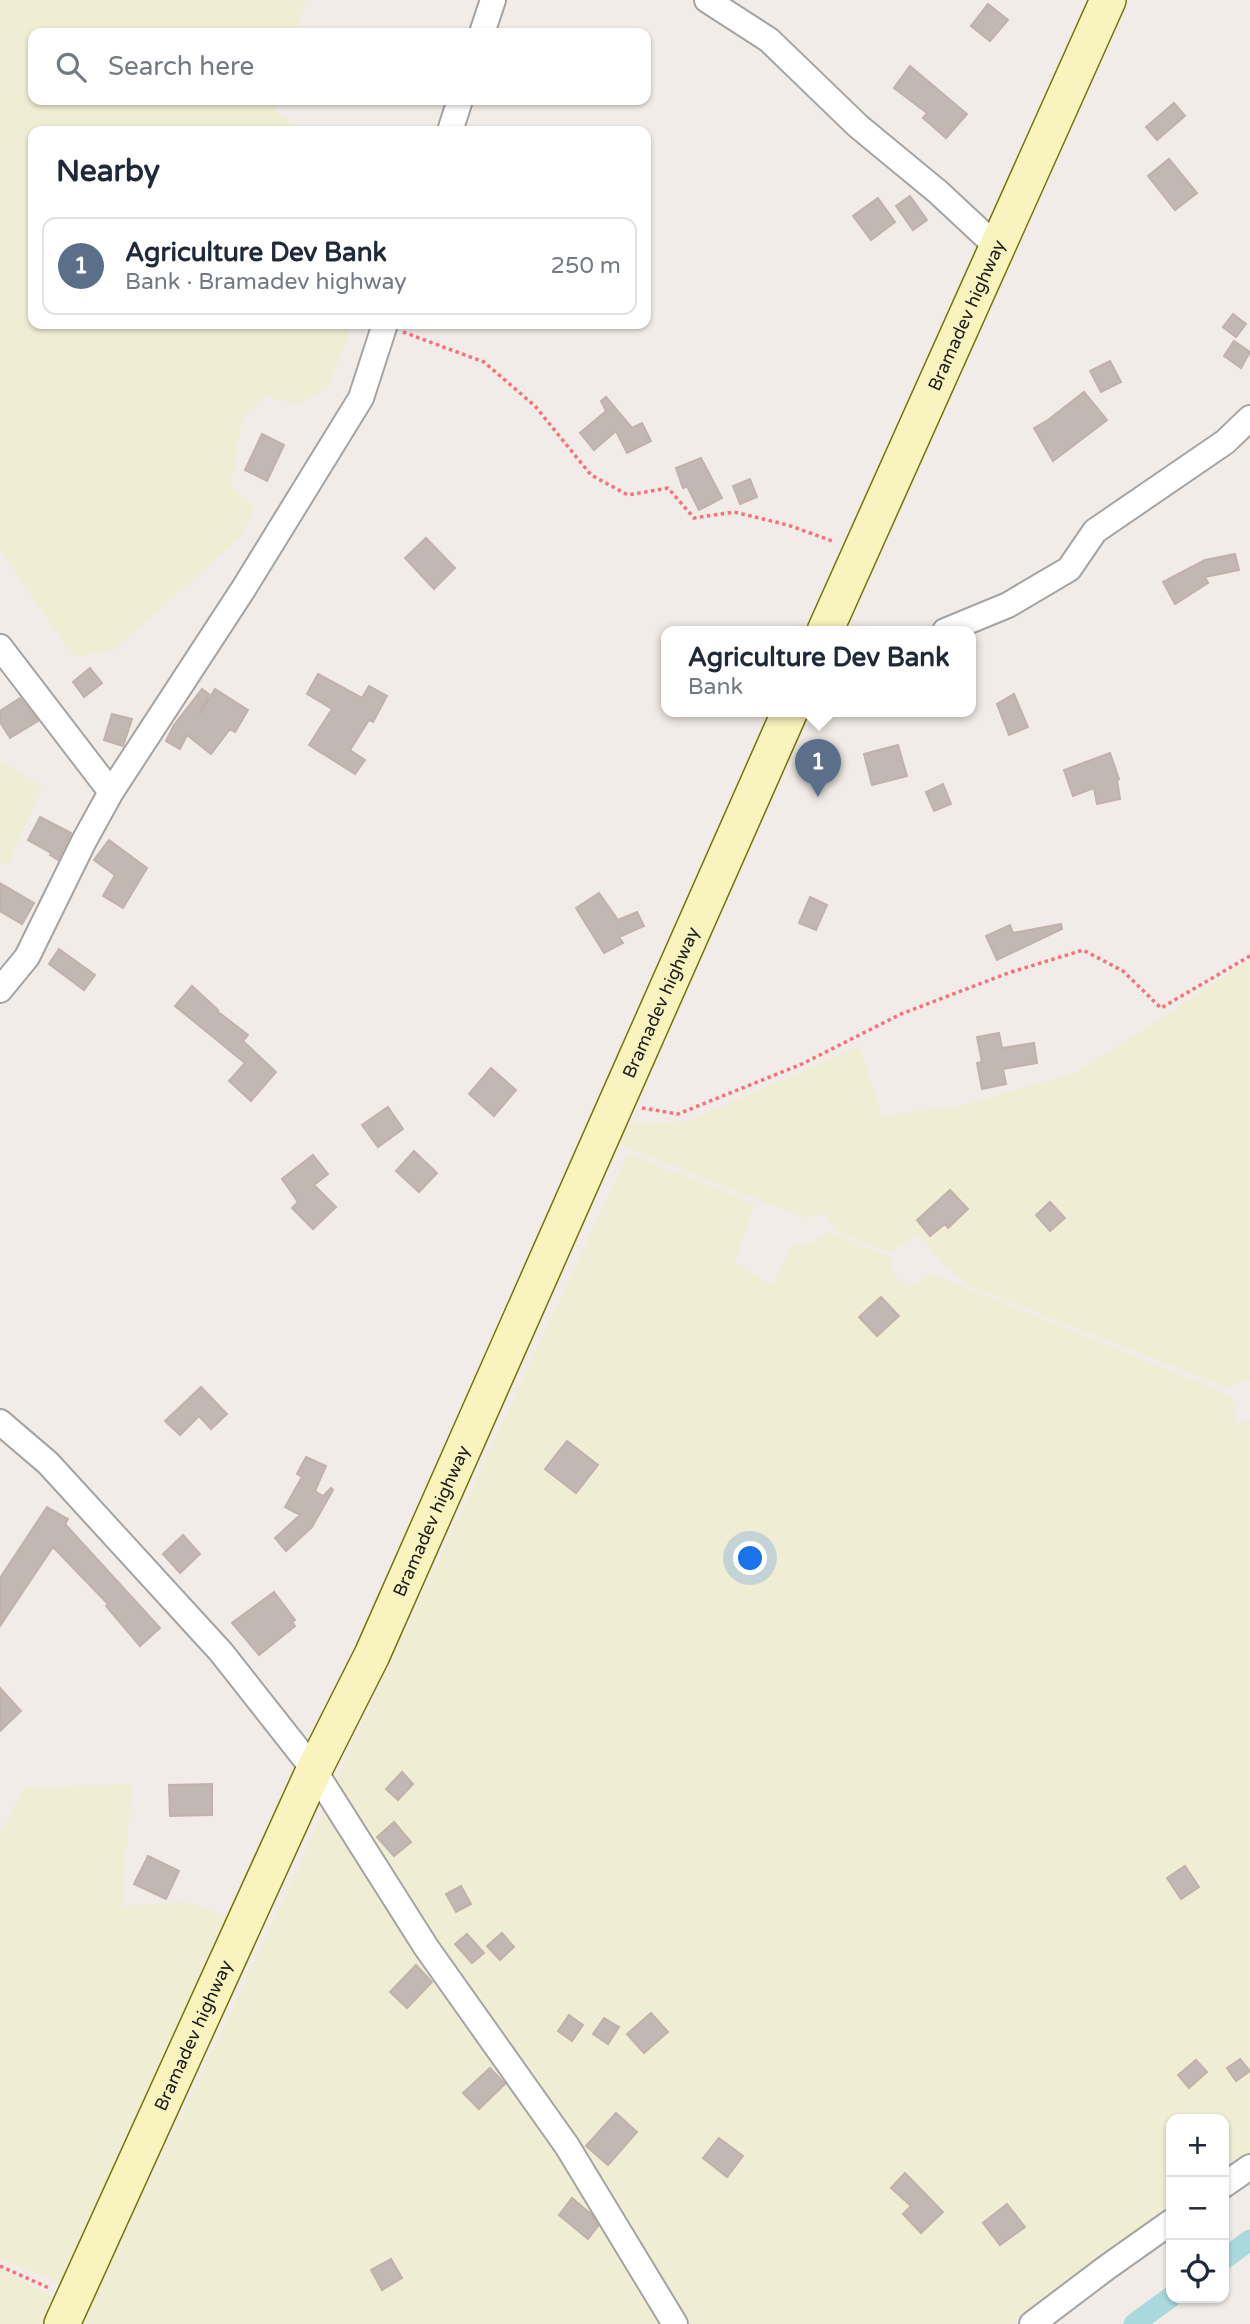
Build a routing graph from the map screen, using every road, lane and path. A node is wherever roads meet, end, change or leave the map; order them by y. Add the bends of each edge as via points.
1 (493, 0) edge
2 (708, 0) edge
3 (1108, 0) edge
4 (484, 28) edge
5 (458, 105) edge
6 (452, 126) edge
7 (997, 247) junction
8 (383, 329) edge
9 (398, 329) edge
10 (1250, 418) edge
11 (860, 551) junction
12 (827, 626) edge
13 (957, 626) edge
14 (0, 647) edge
15 (787, 717) edge
16 (111, 792) junction
17 (1250, 956) edge
18 (0, 990) edge
19 (616, 1104) junction
20 (0, 1422) edge
21 (314, 1770) junction
22 (1250, 2167) edge
23 (1229, 2182) edge
24 (1166, 2226) edge
25 (0, 2266) edge
26 (67, 2311) edge
27 (675, 2324) edge
28 (1032, 2324) edge

1 - 4 street
2 - 7 street via 769,40 858,126
3 - 7 street, Bramadev highway
5 - 6 street
7 - 11 street, Bramadev highway
8 - 16 street via 361,398 244,589
9 - 11 path via 484,362 535,406 591,475 628,495 668,488 694,518 734,512 788,525
10 - 13 street via 1225,442 1095,531 1069,569 1008,605
11 - 12 street, Bramadev highway
14 - 16 street
15 - 19 street, Bramadev highway
16 - 18 street via 27,957
17 - 19 path via 1161,1009 1123,971 1083,950 901,1014 802,1065 678,1114
19 - 21 street, Bramadev highway via 372,1656
20 - 21 street via 48,1464 221,1652
21 - 26 street, Bramadev highway
21 - 27 street via 426,1947 567,2146
22 - 23 street
24 - 28 street
25 - 26 path

